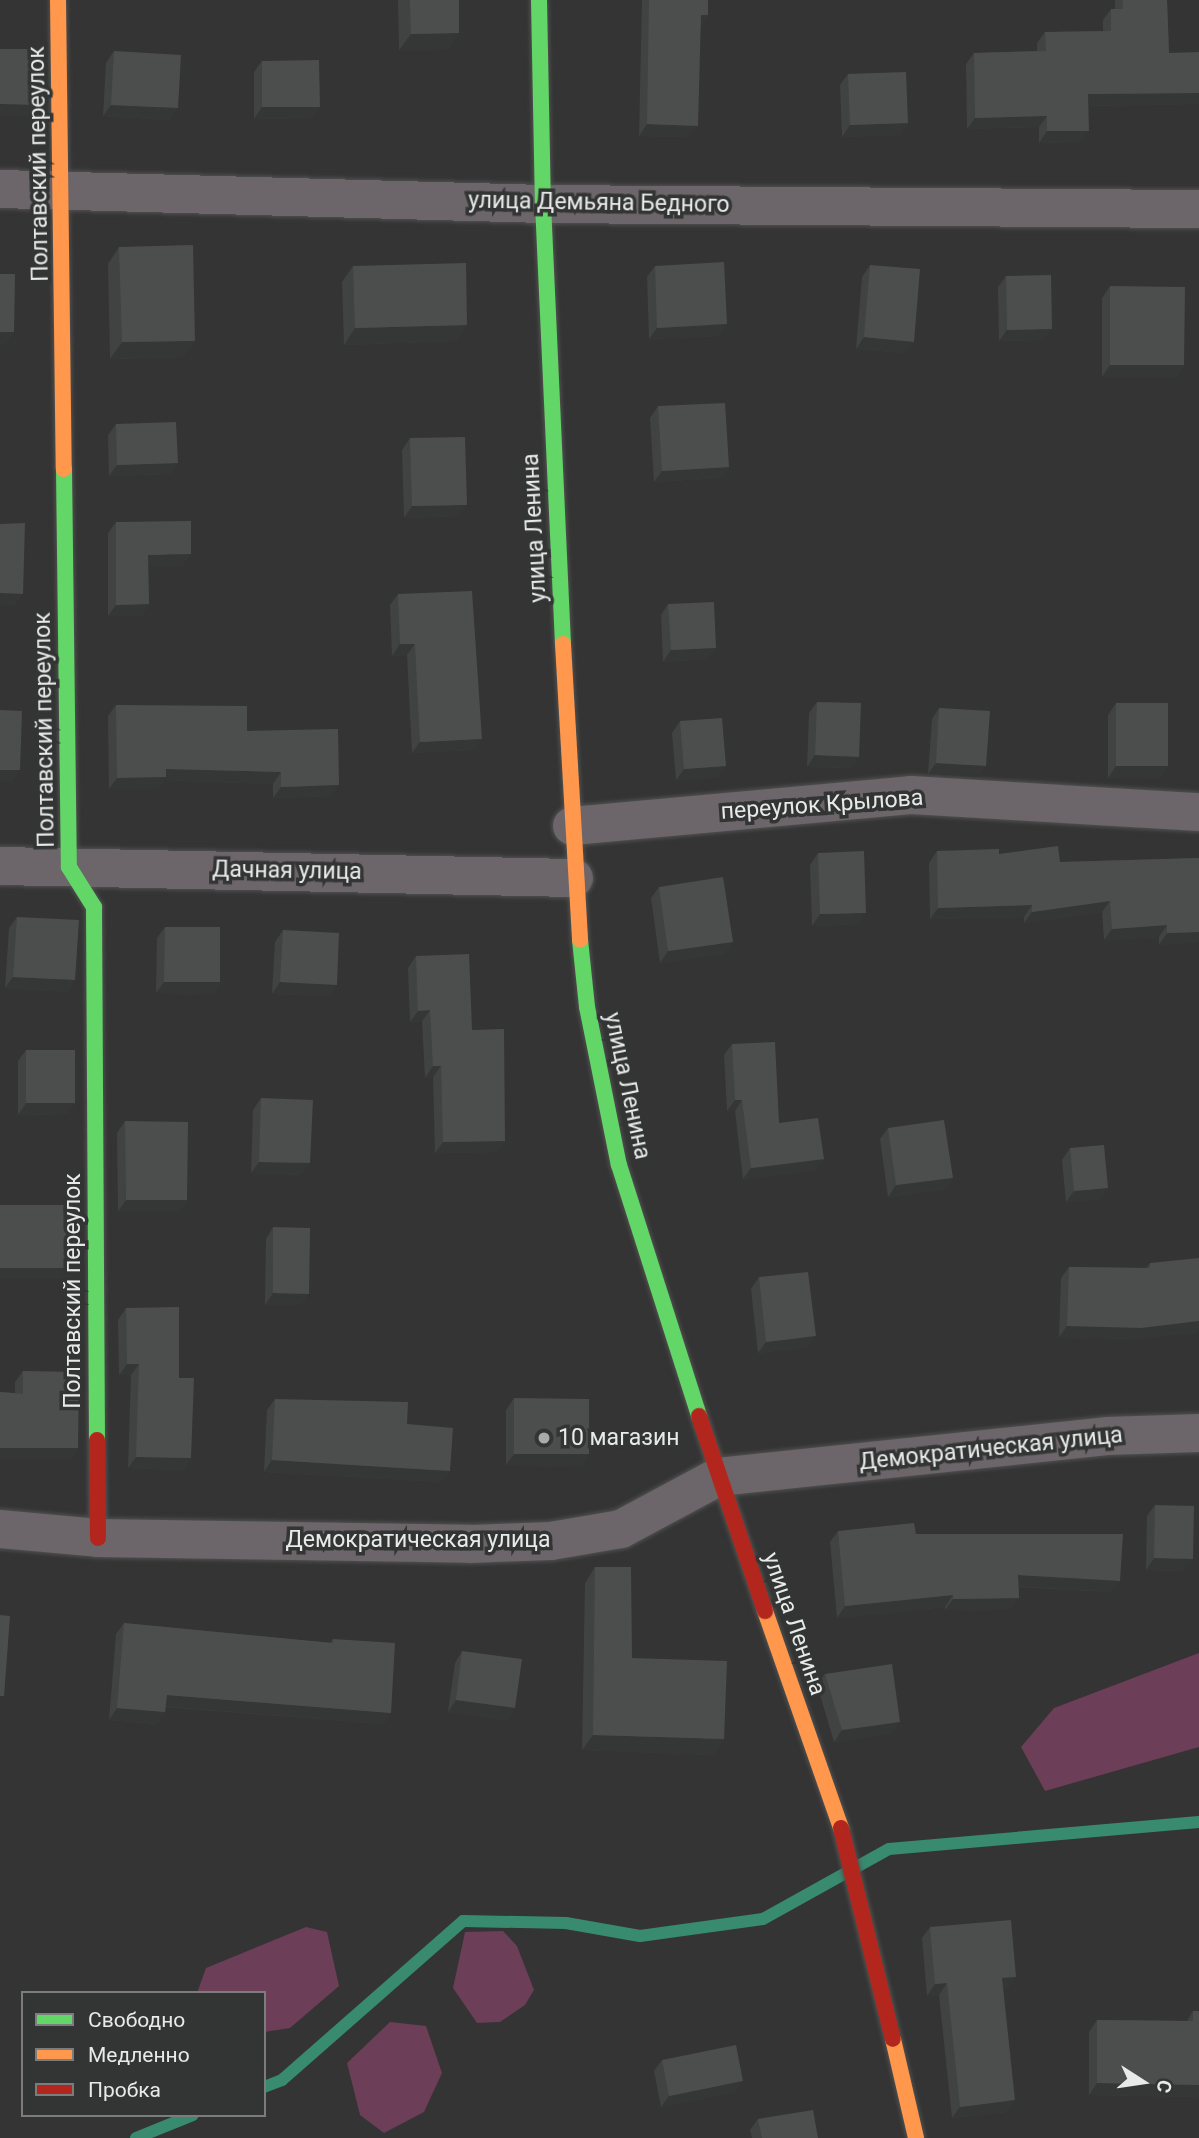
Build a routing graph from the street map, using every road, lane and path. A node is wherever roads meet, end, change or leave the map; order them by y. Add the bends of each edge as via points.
1 (58, 0) edge
2 (539, 0) edge
3 (0, 189) edge
4 (63, 190) junction
5 (543, 204) junction
6 (1199, 209) edge
7 (1199, 812) edge
8 (572, 826) junction
9 (0, 866) edge
10 (69, 867) junction
11 (574, 878) junction
12 (1199, 1433) edge
13 (718, 1476) junction
14 (0, 1529) edge
15 (98, 1538) junction
16 (916, 2138) edge

1 - 4 street, Полтавский переулок
2 - 5 street, улица Ленина
3 - 4 street, улица Демьяна Бедного
4 - 5 street, улица Демьяна Бедного
4 - 10 street, Полтавский переулок
5 - 6 street, улица Демьяна Бедного
5 - 8 street, улица Ленина
7 - 8 street, переулок Крылова via 911,795
8 - 11 street, улица Ленина
9 - 10 street, Дачная улица
10 - 11 street, Дачная улица
10 - 15 street, Полтавский переулок via 93,907
11 - 13 street, улица Ленина via 587,1007 619,1165
12 - 13 street, Демократическая улица via 1107,1436
13 - 15 street, Демократическая улица via 621,1529 551,1541 470,1544
13 - 16 street, улица Ленина via 848,1849
14 - 15 street, Демократическая улица

